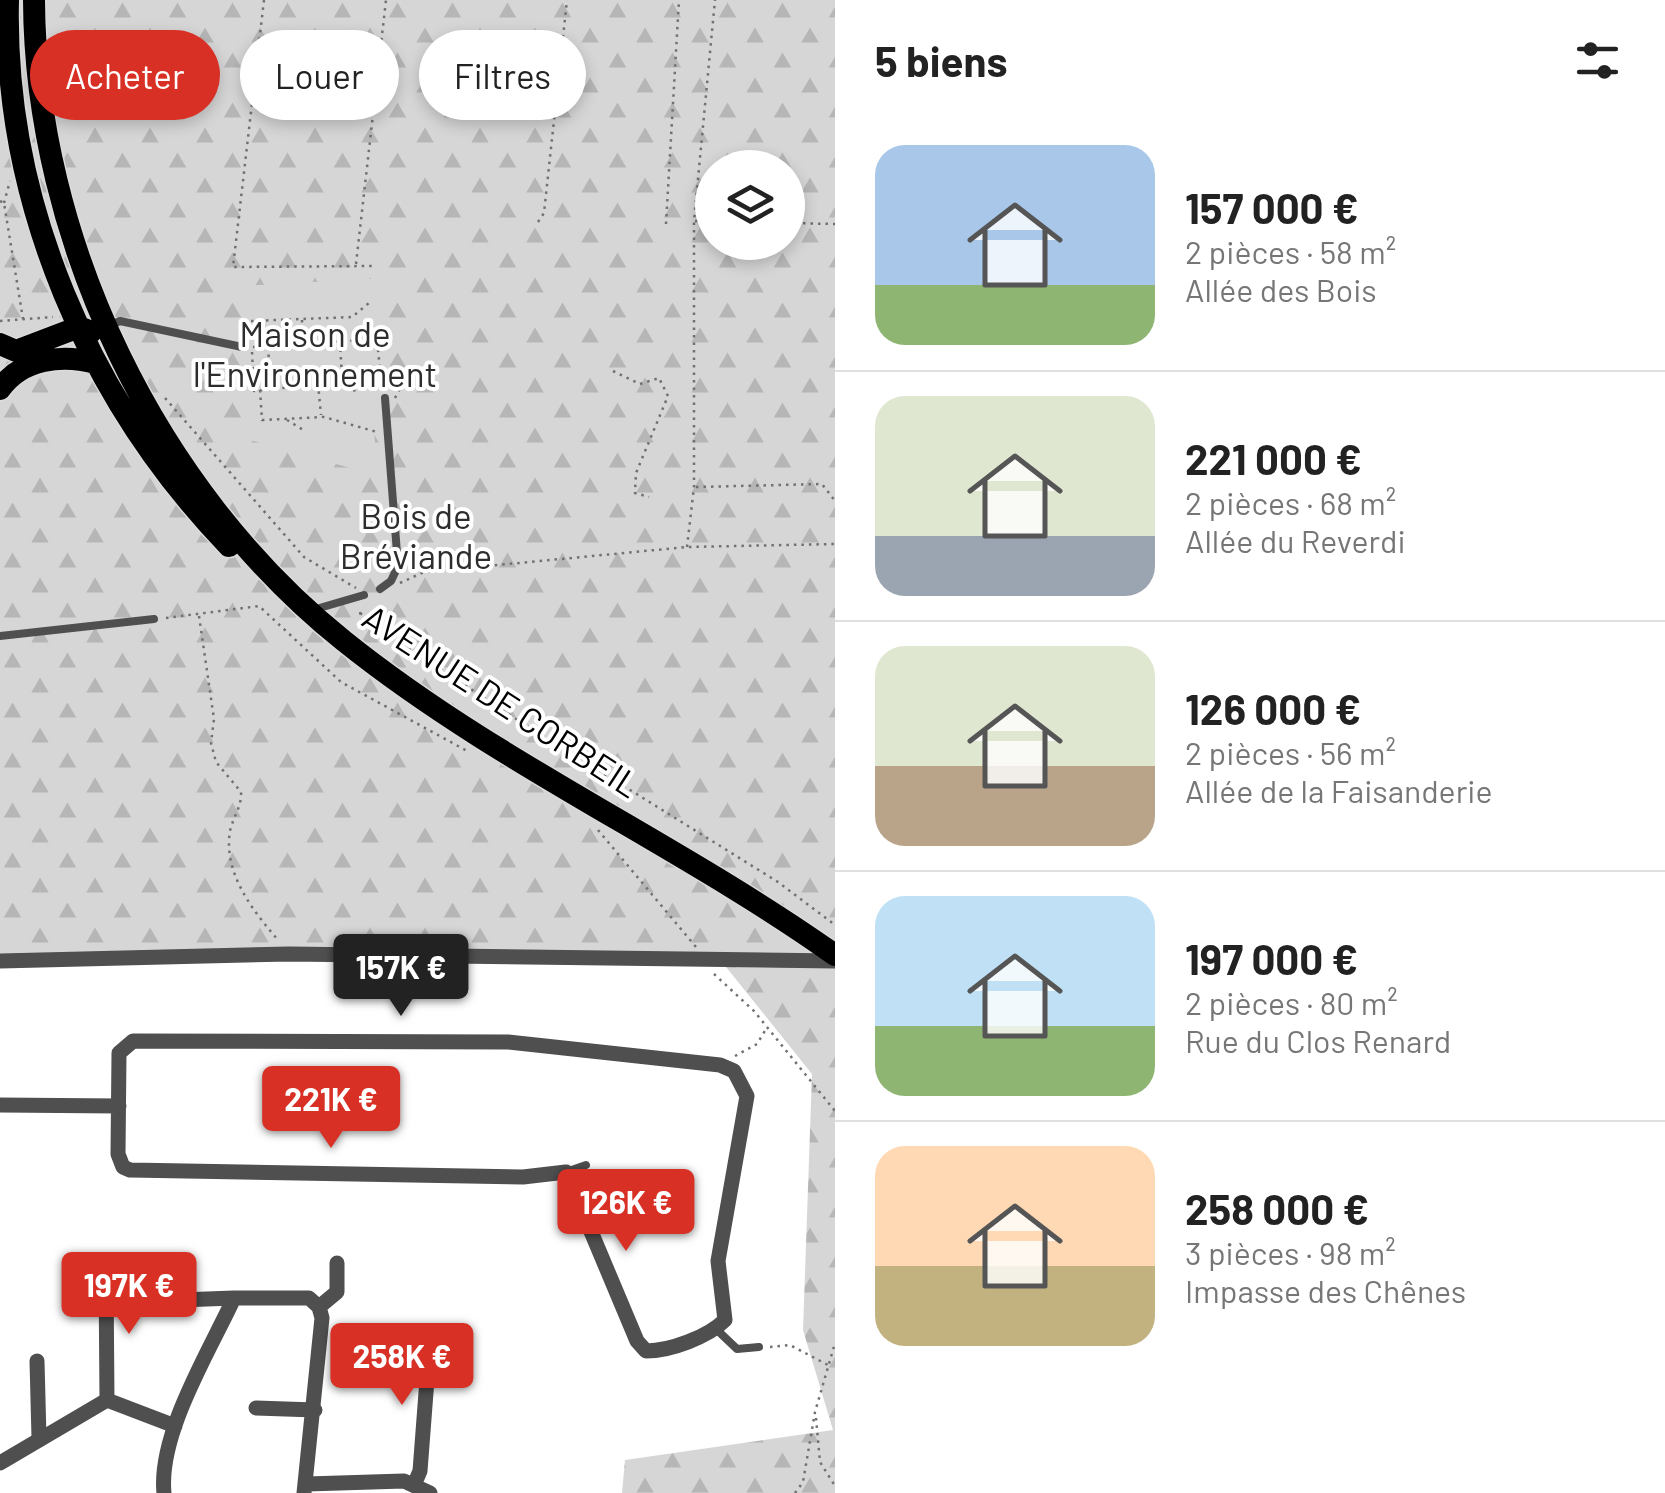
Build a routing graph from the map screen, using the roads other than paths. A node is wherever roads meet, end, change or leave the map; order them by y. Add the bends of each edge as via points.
1 (8, 0) edge
2 (34, 0) edge
3 (86, 327) junction
4 (59, 346) junction
5 (247, 347) road end
6 (5, 364) edge
7 (385, 402) road end
8 (380, 589) road end
9 (364, 594) road end
10 (310, 610) junction
11 (154, 620) road end
12 (0, 636) edge
13 (498, 747) junction
14 (835, 958) edge
15 (0, 962) edge
16 (0, 1105) edge
17 (119, 1106) junction
18 (586, 1165) dead end
19 (566, 1172) junction
20 (338, 1262) dead end
21 (106, 1275) dead end
22 (234, 1298) junction
23 (180, 1300) dead end
24 (319, 1307) junction
25 (716, 1329) junction
26 (430, 1340) dead end
27 (760, 1347) road end
28 (37, 1362) dead end
29 (107, 1400) junction
30 (256, 1408) dead end
31 (316, 1410) junction
32 (176, 1426) junction
33 (39, 1438) junction
34 (0, 1463) edge
35 (414, 1485) junction
36 (377, 1487) edge
37 (306, 1489) edge
38 (164, 1493) edge
39 (430, 1493) edge

1 - 3 main road via 25,169
2 - 3 main road, AVENUE DE CORBEIL via 37,78
3 - 4 main road
3 - 4 main road
3 - 5 lane via 120,321
3 - 10 main road, AVENUE DE CORBEIL via 222,516
3 - 13 main road via 148,450 283,602 354,660
4 - 6 main road
7 - 8 lane via 398,566
9 - 10 lane
10 - 13 main road, AVENUE DE CORBEIL via 370,660
11 - 12 lane
13 - 14 main road, AVENUE DE CORBEIL
14 - 15 street via 709,963 289,954
16 - 17 street
17 - 19 street via 118,1154 130,1170 523,1177
17 - 25 street via 119,1053 132,1041 508,1042 720,1065 744,1086 746,1108 718,1261 725,1320
18 - 19 lane
19 - 25 street via 637,1342 659,1351
20 - 24 street via 337,1292
21 - 29 street
22 - 23 street
22 - 24 street via 309,1298
22 - 32 street
24 - 31 street
25 - 27 lane via 736,1349
26 - 35 street
28 - 33 street
29 - 32 street
29 - 33 street
30 - 31 street
31 - 37 street
32 - 38 street
33 - 34 street
35 - 36 street via 404,1480
35 - 39 street
36 - 37 street

